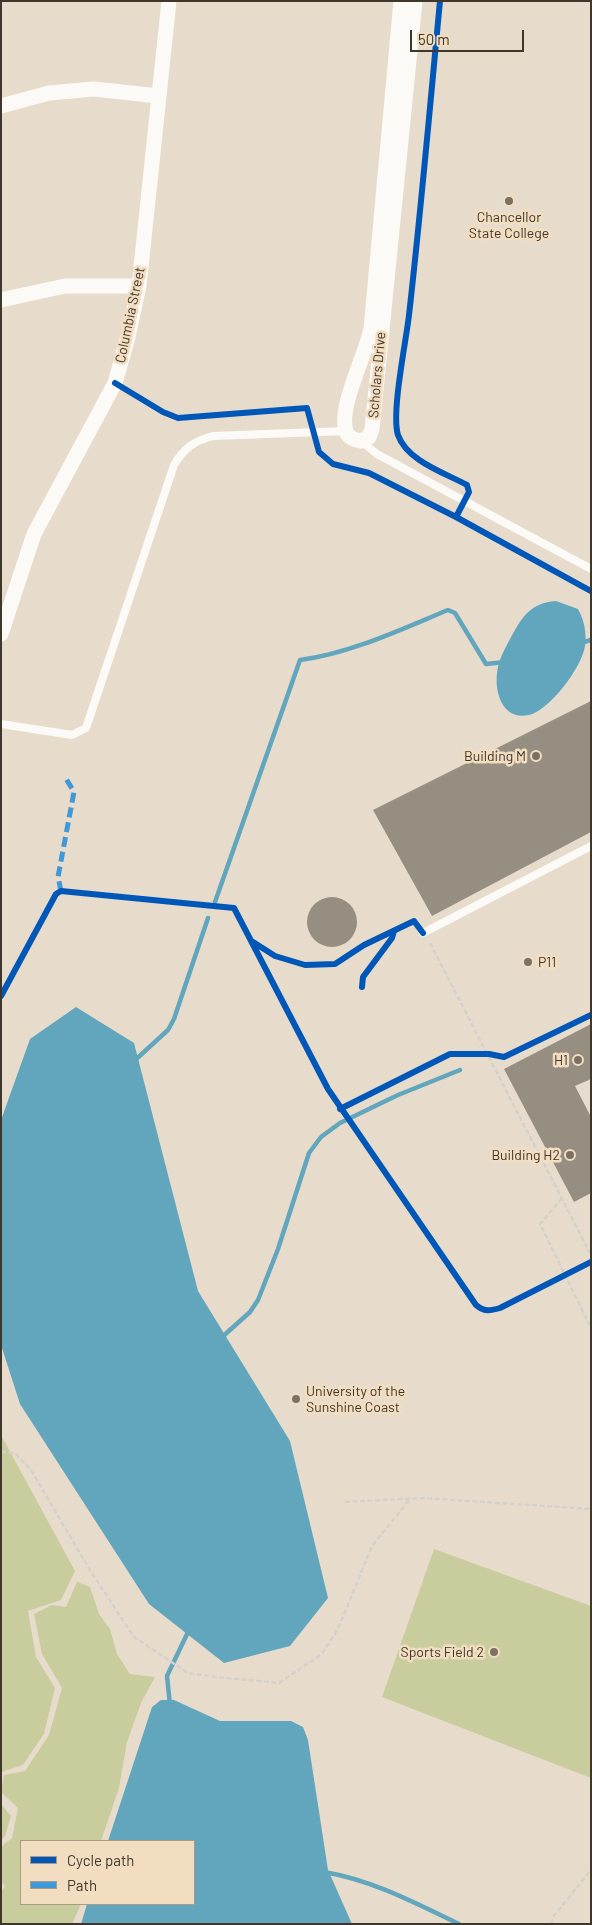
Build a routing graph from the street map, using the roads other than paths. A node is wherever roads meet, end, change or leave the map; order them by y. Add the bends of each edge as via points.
1 (169, 1) edge
2 (401, 1) edge
3 (415, 1) edge
4 (160, 96) junction
5 (1, 106) edge
6 (139, 286) junction
7 (1, 300) edge
8 (346, 431) junction
9 (361, 441) junction
10 (591, 569) edge
11 (1, 634) edge
12 (1, 724) edge
13 (591, 846) edge
14 (423, 933) road end

1 - 4 street, Columbia Street
2 - 8 street, Scholars Drive via 371,329 348,402
3 - 9 street, Scholars Drive via 372,428 369,437
4 - 5 street via 94,88 49,93
4 - 6 street, Columbia Street
6 - 7 street via 65,286
6 - 11 street, Columbia Street via 114,383 34,534
8 - 9 street
8 - 12 lane via 213,436 184,449 174,465 86,728 72,735
9 - 10 lane via 377,454
13 - 14 lane

